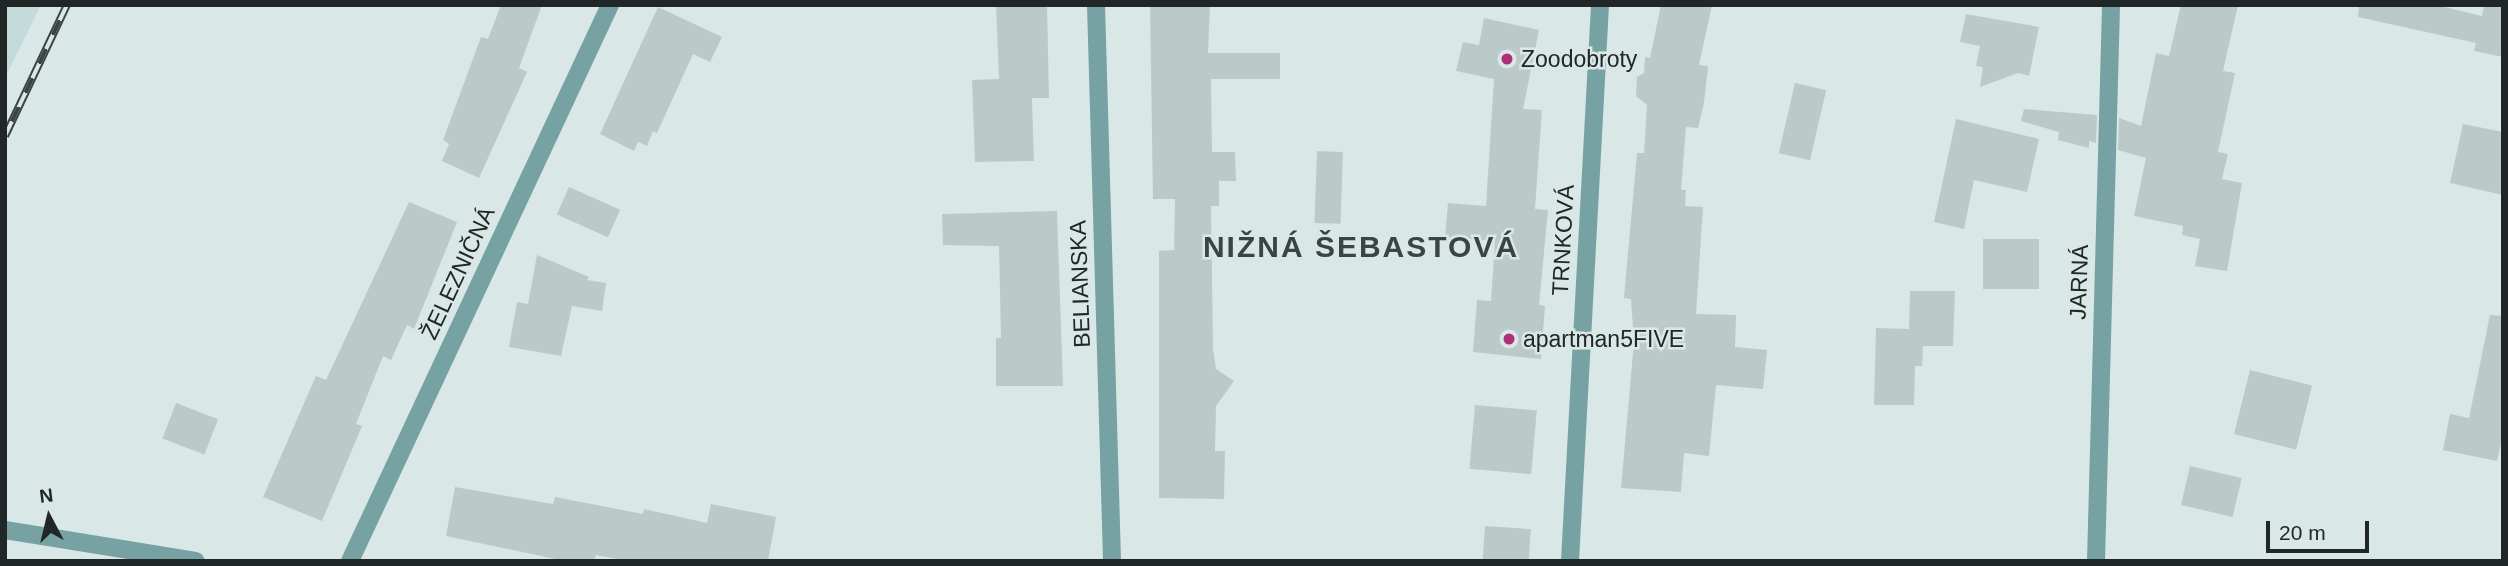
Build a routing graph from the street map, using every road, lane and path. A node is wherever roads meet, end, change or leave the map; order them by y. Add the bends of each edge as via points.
1 (610, 5) edge
2 (1096, 5) edge
3 (1600, 5) edge
4 (2111, 5) edge
5 (5, 530) edge
6 (196, 561) edge
7 (350, 561) edge
8 (1112, 561) edge
9 (1570, 561) edge
10 (2096, 561) edge

1 - 7 street, ŽELEZNIČNÁ
2 - 8 street, BELIANSKA
3 - 9 street, TRNKOVÁ
4 - 10 street, JARNÁ
5 - 6 street

